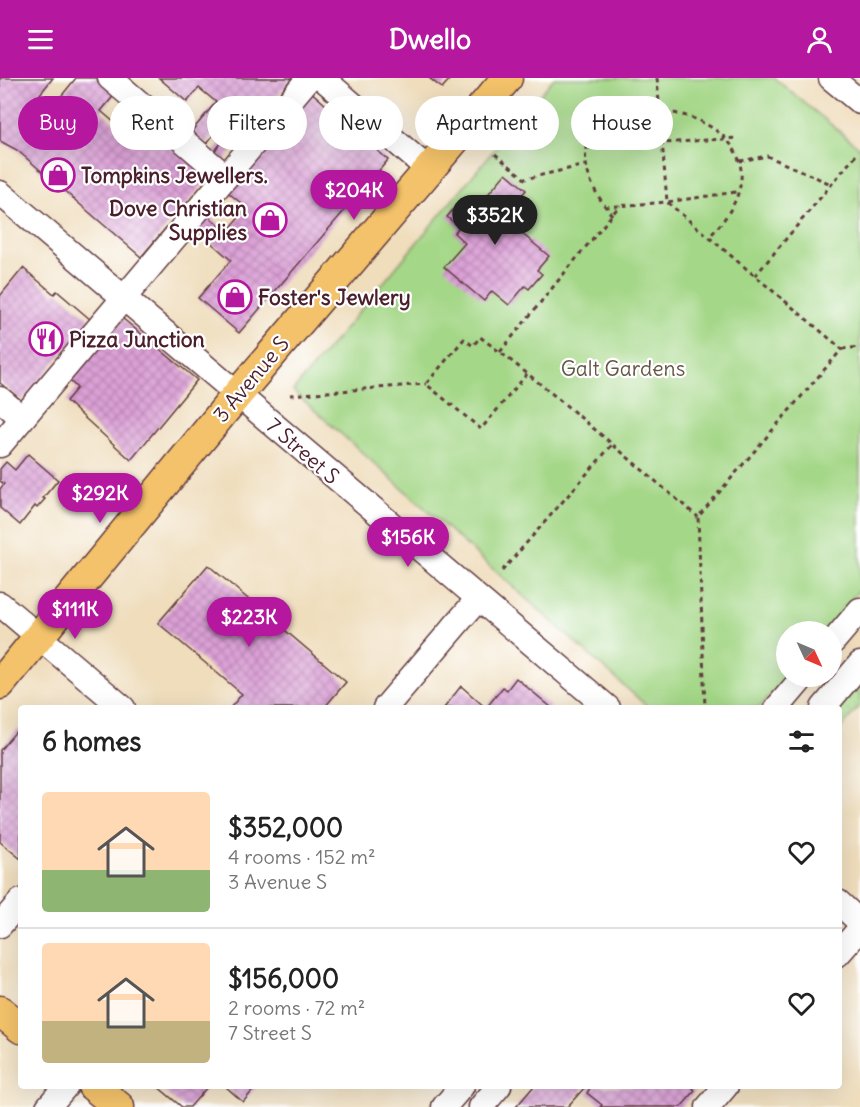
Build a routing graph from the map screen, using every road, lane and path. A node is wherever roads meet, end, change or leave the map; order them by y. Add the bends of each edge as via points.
1 (110, 78) edge
2 (309, 78) edge
3 (322, 78) edge
4 (507, 78) edge
5 (831, 78) edge
6 (657, 80) edge
7 (666, 82) dead end
8 (649, 83) dead end
9 (658, 96) edge
10 (860, 102) edge
11 (733, 130) dead end
12 (738, 138) junction
13 (673, 141) edge
14 (586, 150) edge
15 (663, 150) edge
16 (495, 154) dead end
17 (856, 155) dead end
18 (740, 161) junction
19 (585, 165) junction
20 (429, 170) junction
21 (226, 177) junction
22 (831, 184) junction
23 (736, 192) junction
24 (0, 193) edge
25 (667, 202) junction
26 (620, 205) junction
27 (605, 207) junction
28 (612, 215) junction
29 (709, 237) junction
30 (755, 276) junction
31 (124, 298) junction
32 (860, 347) edge
33 (842, 349) junction
34 (500, 352) junction
35 (527, 374) junction
36 (426, 384) junction
37 (237, 395) junction
38 (290, 395) dead end
39 (0, 399) edge
40 (22, 418) junction
41 (0, 445) edge
42 (612, 445) junction
43 (698, 517) junction
44 (502, 571) dead end
45 (477, 600) junction
46 (0, 604) edge
47 (860, 610) edge
48 (842, 631) edge
49 (39, 637) junction
50 (860, 664) edge
51 (0, 684) edge
52 (795, 687) edge
53 (119, 705) edge
54 (388, 705) edge
55 (604, 705) edge
56 (705, 705) edge
57 (780, 705) edge
58 (826, 705) edge
59 (18, 905) edge
60 (842, 906) edge
61 (860, 922) edge
62 (0, 926) edge
63 (860, 929) edge
64 (842, 949) edge
65 (0, 1011) edge
66 (18, 1026) edge
67 (63, 1089) edge
68 (97, 1089) edge
69 (459, 1089) edge
70 (496, 1089) edge
71 (723, 1089) edge
72 (48, 1107) edge
73 (119, 1107) edge
74 (444, 1107) edge
75 (481, 1107) edge
76 (708, 1107) edge

1 - 21 street
2 - 21 street
3 - 20 street
4 - 20 main road, 3 Avenue S
5 - 10 street
6 - 7 path
6 - 8 path
6 - 9 path
11 - 12 path
12 - 13 path
12 - 18 path
14 - 19 path
15 - 25 path
16 - 19 path via 525,179
17 - 22 path
18 - 22 path via 767,156
18 - 23 path
19 - 27 path via 592,189
20 - 37 main road, 3 Avenue S
21 - 31 street
22 - 30 path
23 - 25 path
23 - 29 path via 733,206
24 - 31 street, 7 Street S
25 - 26 path
25 - 29 path
26 - 27 path
26 - 28 path
27 - 28 path
28 - 34 path
29 - 30 path
30 - 33 path
31 - 37 street, 7 Street S
31 - 40 street
32 - 33 path
33 - 43 path
34 - 35 path
34 - 36 path via 480,337 473,346 464,339
35 - 36 path via 481,429
35 - 42 path
36 - 38 path
37 - 45 street, 7 Street S
37 - 49 main road, 3 Avenue S
39 - 40 street
40 - 41 street
42 - 43 path
42 - 44 path
43 - 56 path
45 - 54 street
45 - 55 street, 7 Street S
46 - 49 street
47 - 48 street
49 - 51 main road, 3 Avenue S
49 - 53 street
50 - 58 street
52 - 57 street
59 - 62 street
60 - 61 street
63 - 64 street
65 - 66 main road
67 - 72 street
68 - 73 main road
69 - 74 street
70 - 75 street
71 - 76 street

